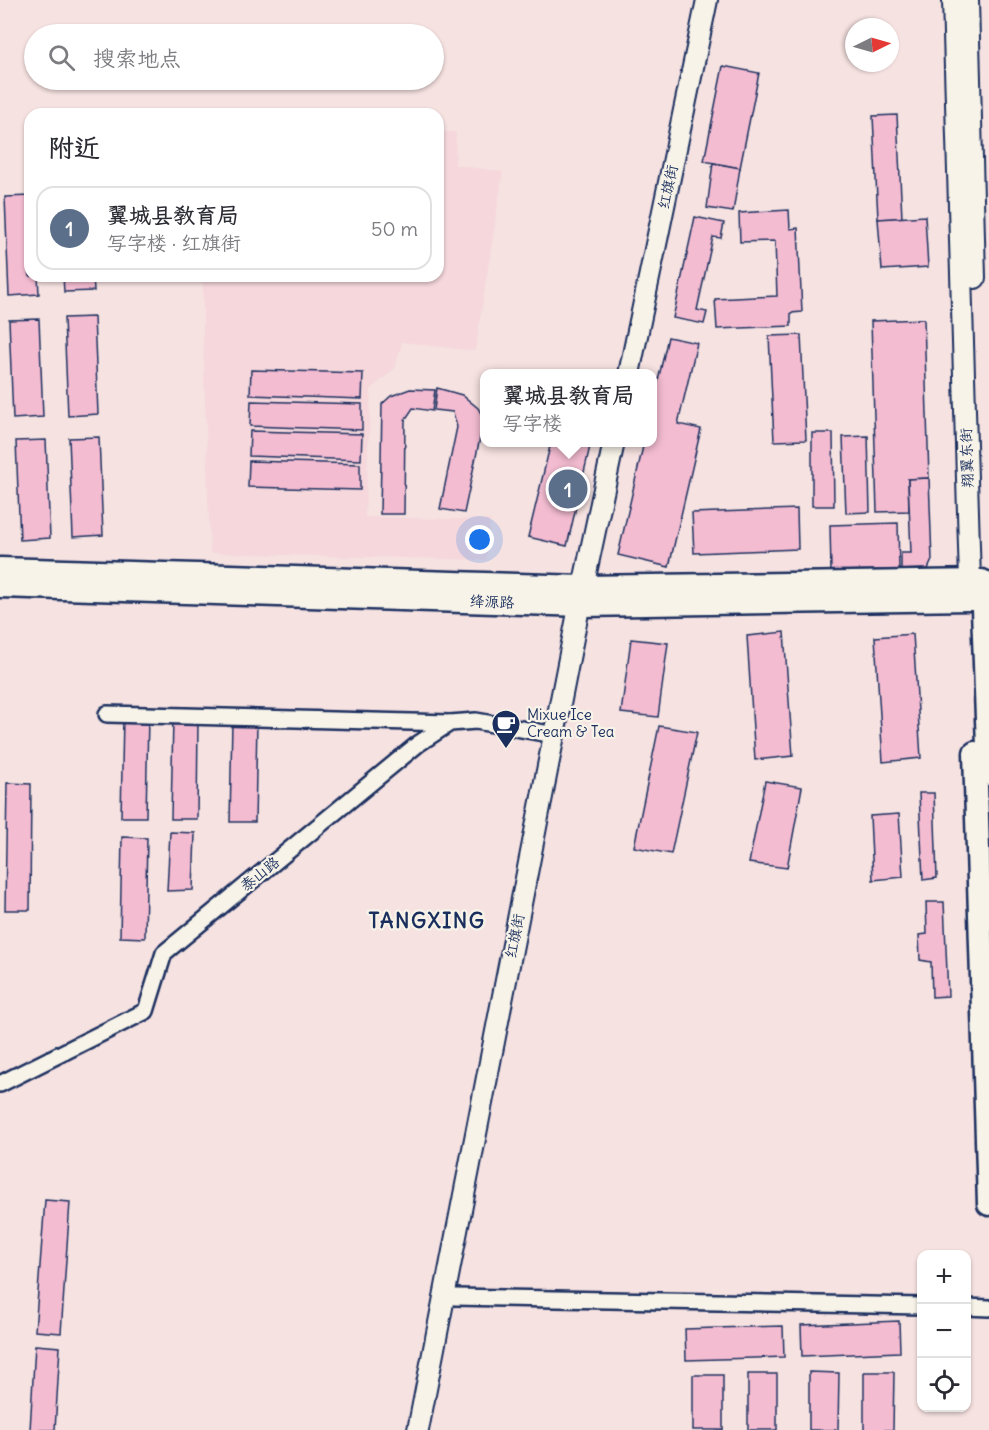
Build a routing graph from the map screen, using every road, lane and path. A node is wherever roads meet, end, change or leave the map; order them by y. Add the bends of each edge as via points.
1 (707, 0) edge
2 (718, 0) edge
3 (953, 0) edge
4 (968, 0) edge
5 (629, 369) edge
6 (640, 369) edge
7 (613, 447) edge
8 (624, 447) edge
9 (0, 568) edge
10 (0, 586) edge
11 (976, 589) junction
12 (587, 596) junction
13 (107, 714) dead end
14 (450, 723) junction
15 (555, 735) junction
16 (989, 774) edge
17 (0, 1084) edge
18 (989, 1204) edge
19 (455, 1297) junction
20 (917, 1306) edge
21 (971, 1307) edge
22 (989, 1308) edge
23 (418, 1430) edge
24 (429, 1430) edge

1 - 5 main road, 红旗街
2 - 6 main road, 红旗街
3 - 11 main road, 翔翼东街
4 - 11 main road, 翔翼东街
7 - 12 main road, 红旗街
8 - 12 main road, 红旗街
9 - 12 highway, 绛源路
10 - 12 highway, 绛源路
11 - 12 highway, 绛源路
11 - 16 highway, 翔翼东街
11 - 18 highway, 翔翼东街
12 - 15 main road, 红旗街
12 - 19 main road, 红旗街 via 543,859
13 - 14 street
14 - 15 street via 476,721
14 - 17 street, 泰山路 via 418,744 164,953 146,1011
15 - 23 main road, 红旗街
19 - 20 street
19 - 24 main road, 红旗街
21 - 22 street

